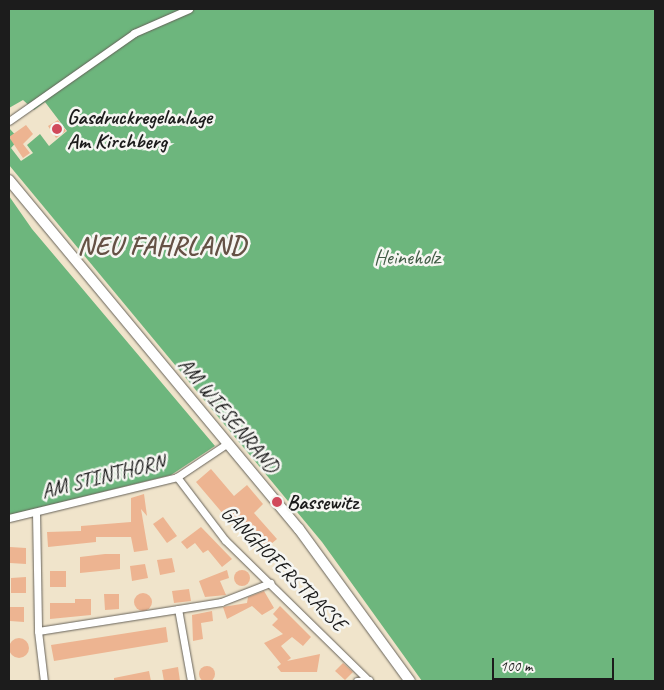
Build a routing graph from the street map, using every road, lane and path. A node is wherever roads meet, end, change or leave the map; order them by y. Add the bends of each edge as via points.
1 (189, 9) edge
2 (9, 121) edge
3 (9, 180) edge
4 (228, 443) junction
5 (177, 477) junction
6 (36, 512) junction
7 (9, 518) edge
8 (270, 582) junction
9 (178, 609) junction
10 (38, 631) junction
11 (369, 680) edge
12 (44, 681) edge
13 (191, 681) edge
14 (357, 681) edge
15 (410, 681) edge

1 - 2 street via 134,33
3 - 4 main road, AM WIESENRAND
4 - 5 street, AM STINTHORN
4 - 15 main road, AM WIESENRAND via 332,570
5 - 6 street, AM STINTHORN
5 - 8 street, GANGHOFERSTRASSE via 225,540
6 - 7 street, AM STINTHORN
6 - 10 street
8 - 9 street via 221,602
8 - 11 street, GANGHOFERSTRASSE
9 - 10 street
9 - 13 street
10 - 12 street
11 - 14 street

